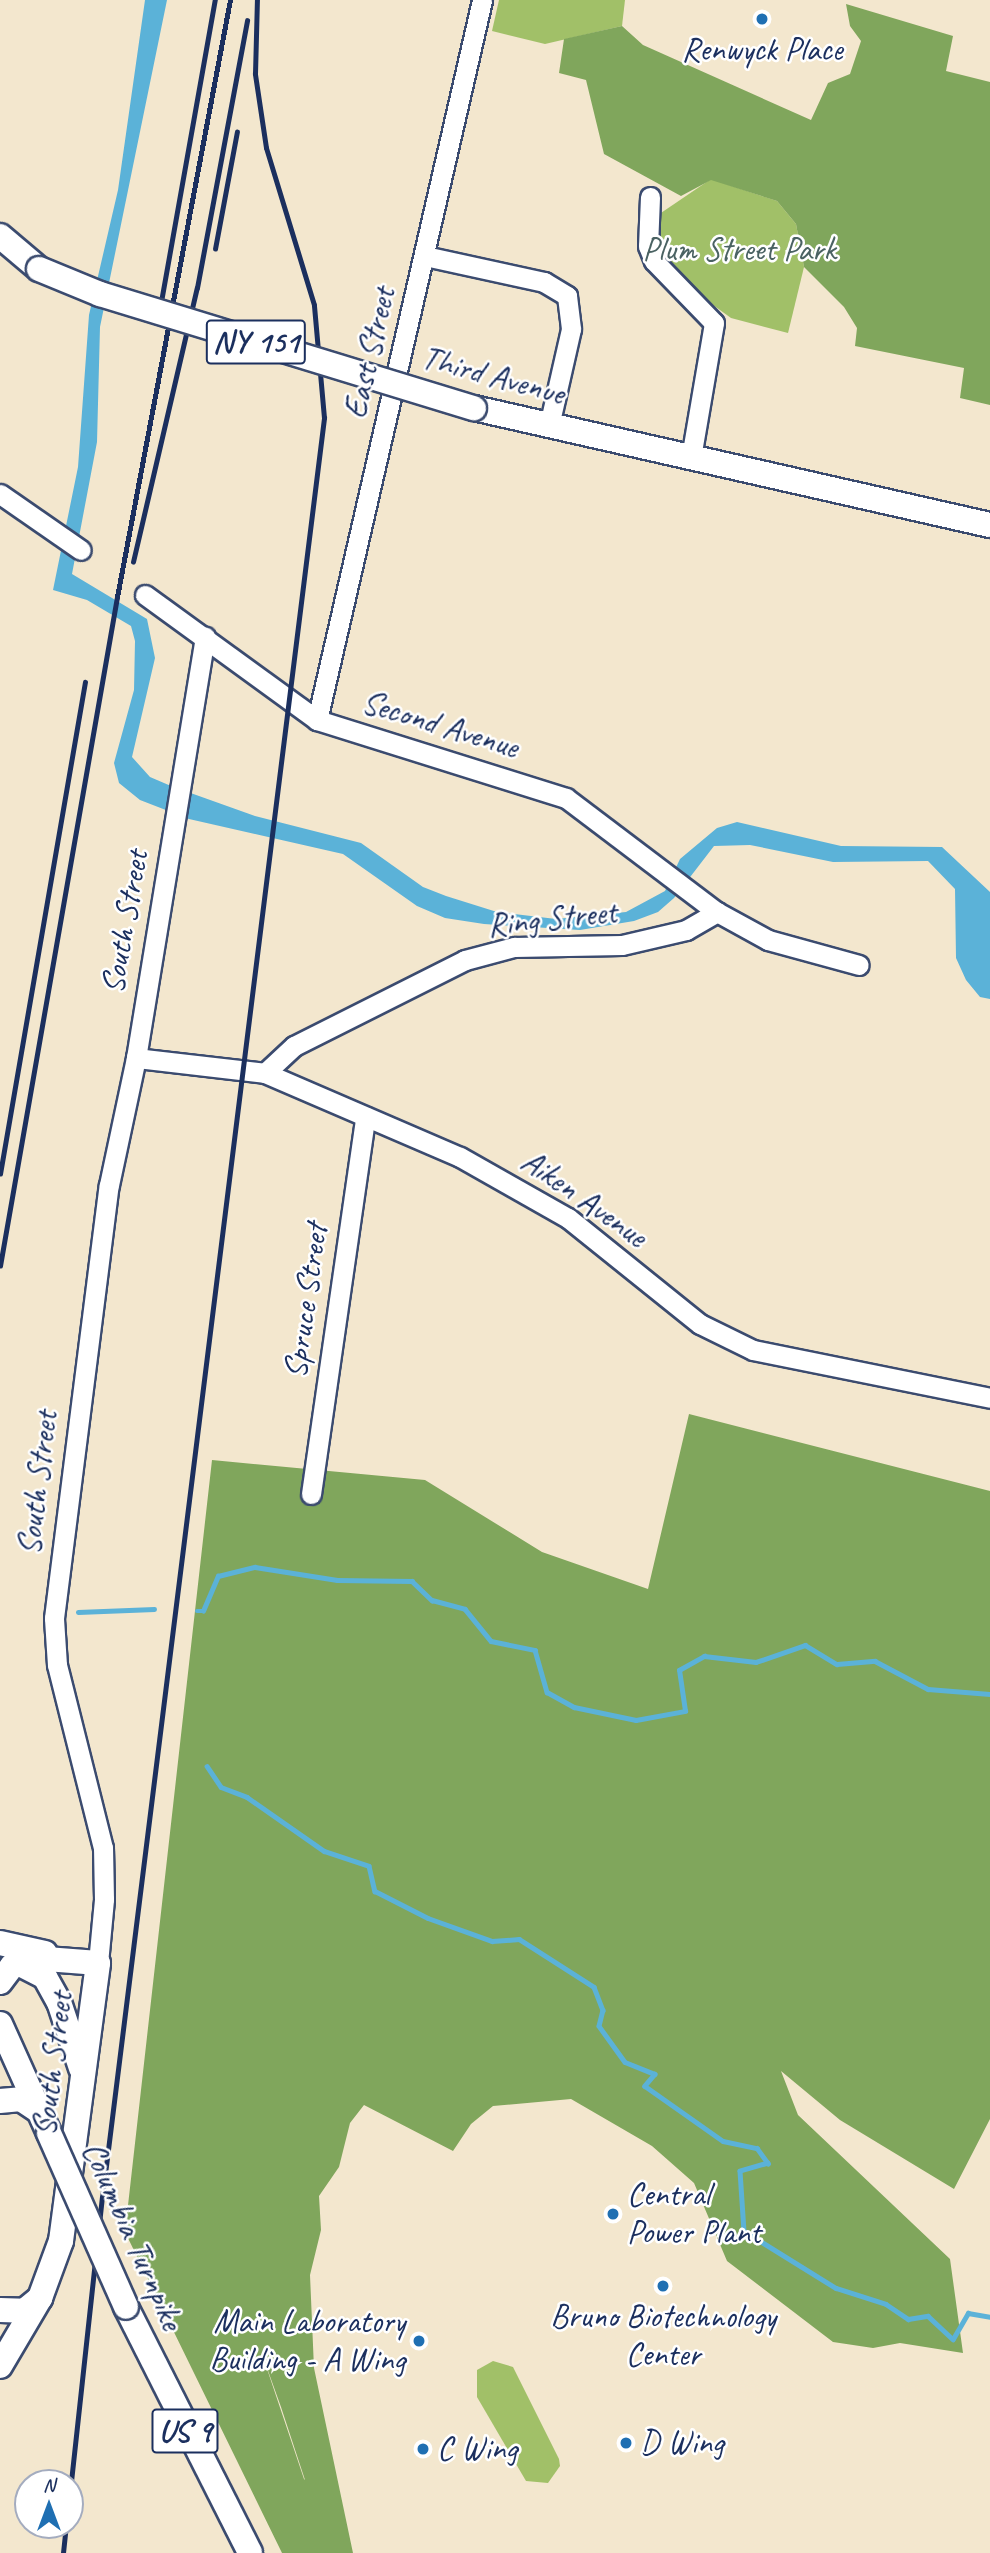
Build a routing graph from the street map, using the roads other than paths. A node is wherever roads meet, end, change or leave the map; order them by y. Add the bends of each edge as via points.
1 (481, 0) edge
2 (650, 197) dead end
3 (0, 236) edge
4 (425, 256) junction
5 (549, 426) junction
6 (691, 458) junction
7 (0, 494) edge
8 (990, 524) edge
9 (81, 550) dead end
10 (145, 595) dead end
11 (205, 638) junction
12 (317, 720) junction
13 (718, 912) junction
14 (859, 965) dead end
15 (136, 1058) junction
16 (265, 1073) junction
17 (365, 1117) junction
18 (990, 1398) edge
19 (311, 1494) dead end
20 (0, 1943) edge
21 (55, 1957) junction
22 (99, 1963) junction
23 (6, 1974) edge
24 (0, 2023) edge
25 (84, 2086) junction
26 (0, 2101) edge
27 (44, 2123) junction
28 (40, 2298) junction
29 (0, 2310) edge
30 (0, 2366) edge
31 (250, 2553) edge

1 - 4 street, East Street
2 - 6 street via 648,246 654,261 714,324
3 - 5 main road, Third Avenue / NY 151, bridge via 39,269 100,294 474,408
4 - 5 street via 544,282 567,296 571,329
4 - 12 street, East Street
5 - 6 main road, Third Avenue / NY 151
6 - 8 main road, Third Avenue / NY 151
7 - 9 street
10 - 11 street, Second Avenue
11 - 12 street, Second Avenue
11 - 15 street, South Street
12 - 13 street, Second Avenue via 566,797
13 - 14 street via 768,940
13 - 16 street, Ring Street via 686,930 622,945 514,947 465,960 294,1046
15 - 16 street, Aiken Avenue
15 - 22 street, South Street via 109,1185 54,1618 57,1665 103,1848
16 - 17 street, Aiken Avenue
17 - 18 street, Aiken Avenue via 460,1157 531,1194 725,1338 753,1350
17 - 19 street, Spruce Street
20 - 21 main road
21 - 22 main road
21 - 23 main road via 33,1958
22 - 25 main road, South Street
23 - 25 main road via 37,1970 53,1989 75,2044
24 - 27 main road, Columbia Turnpike / US 9
25 - 28 main road, South Street via 66,2221
26 - 27 main road via 21,2099
27 - 31 main road, Columbia Turnpike / US 9, bridge via 126,2306
28 - 29 main road via 24,2311
28 - 30 main road, South Street

